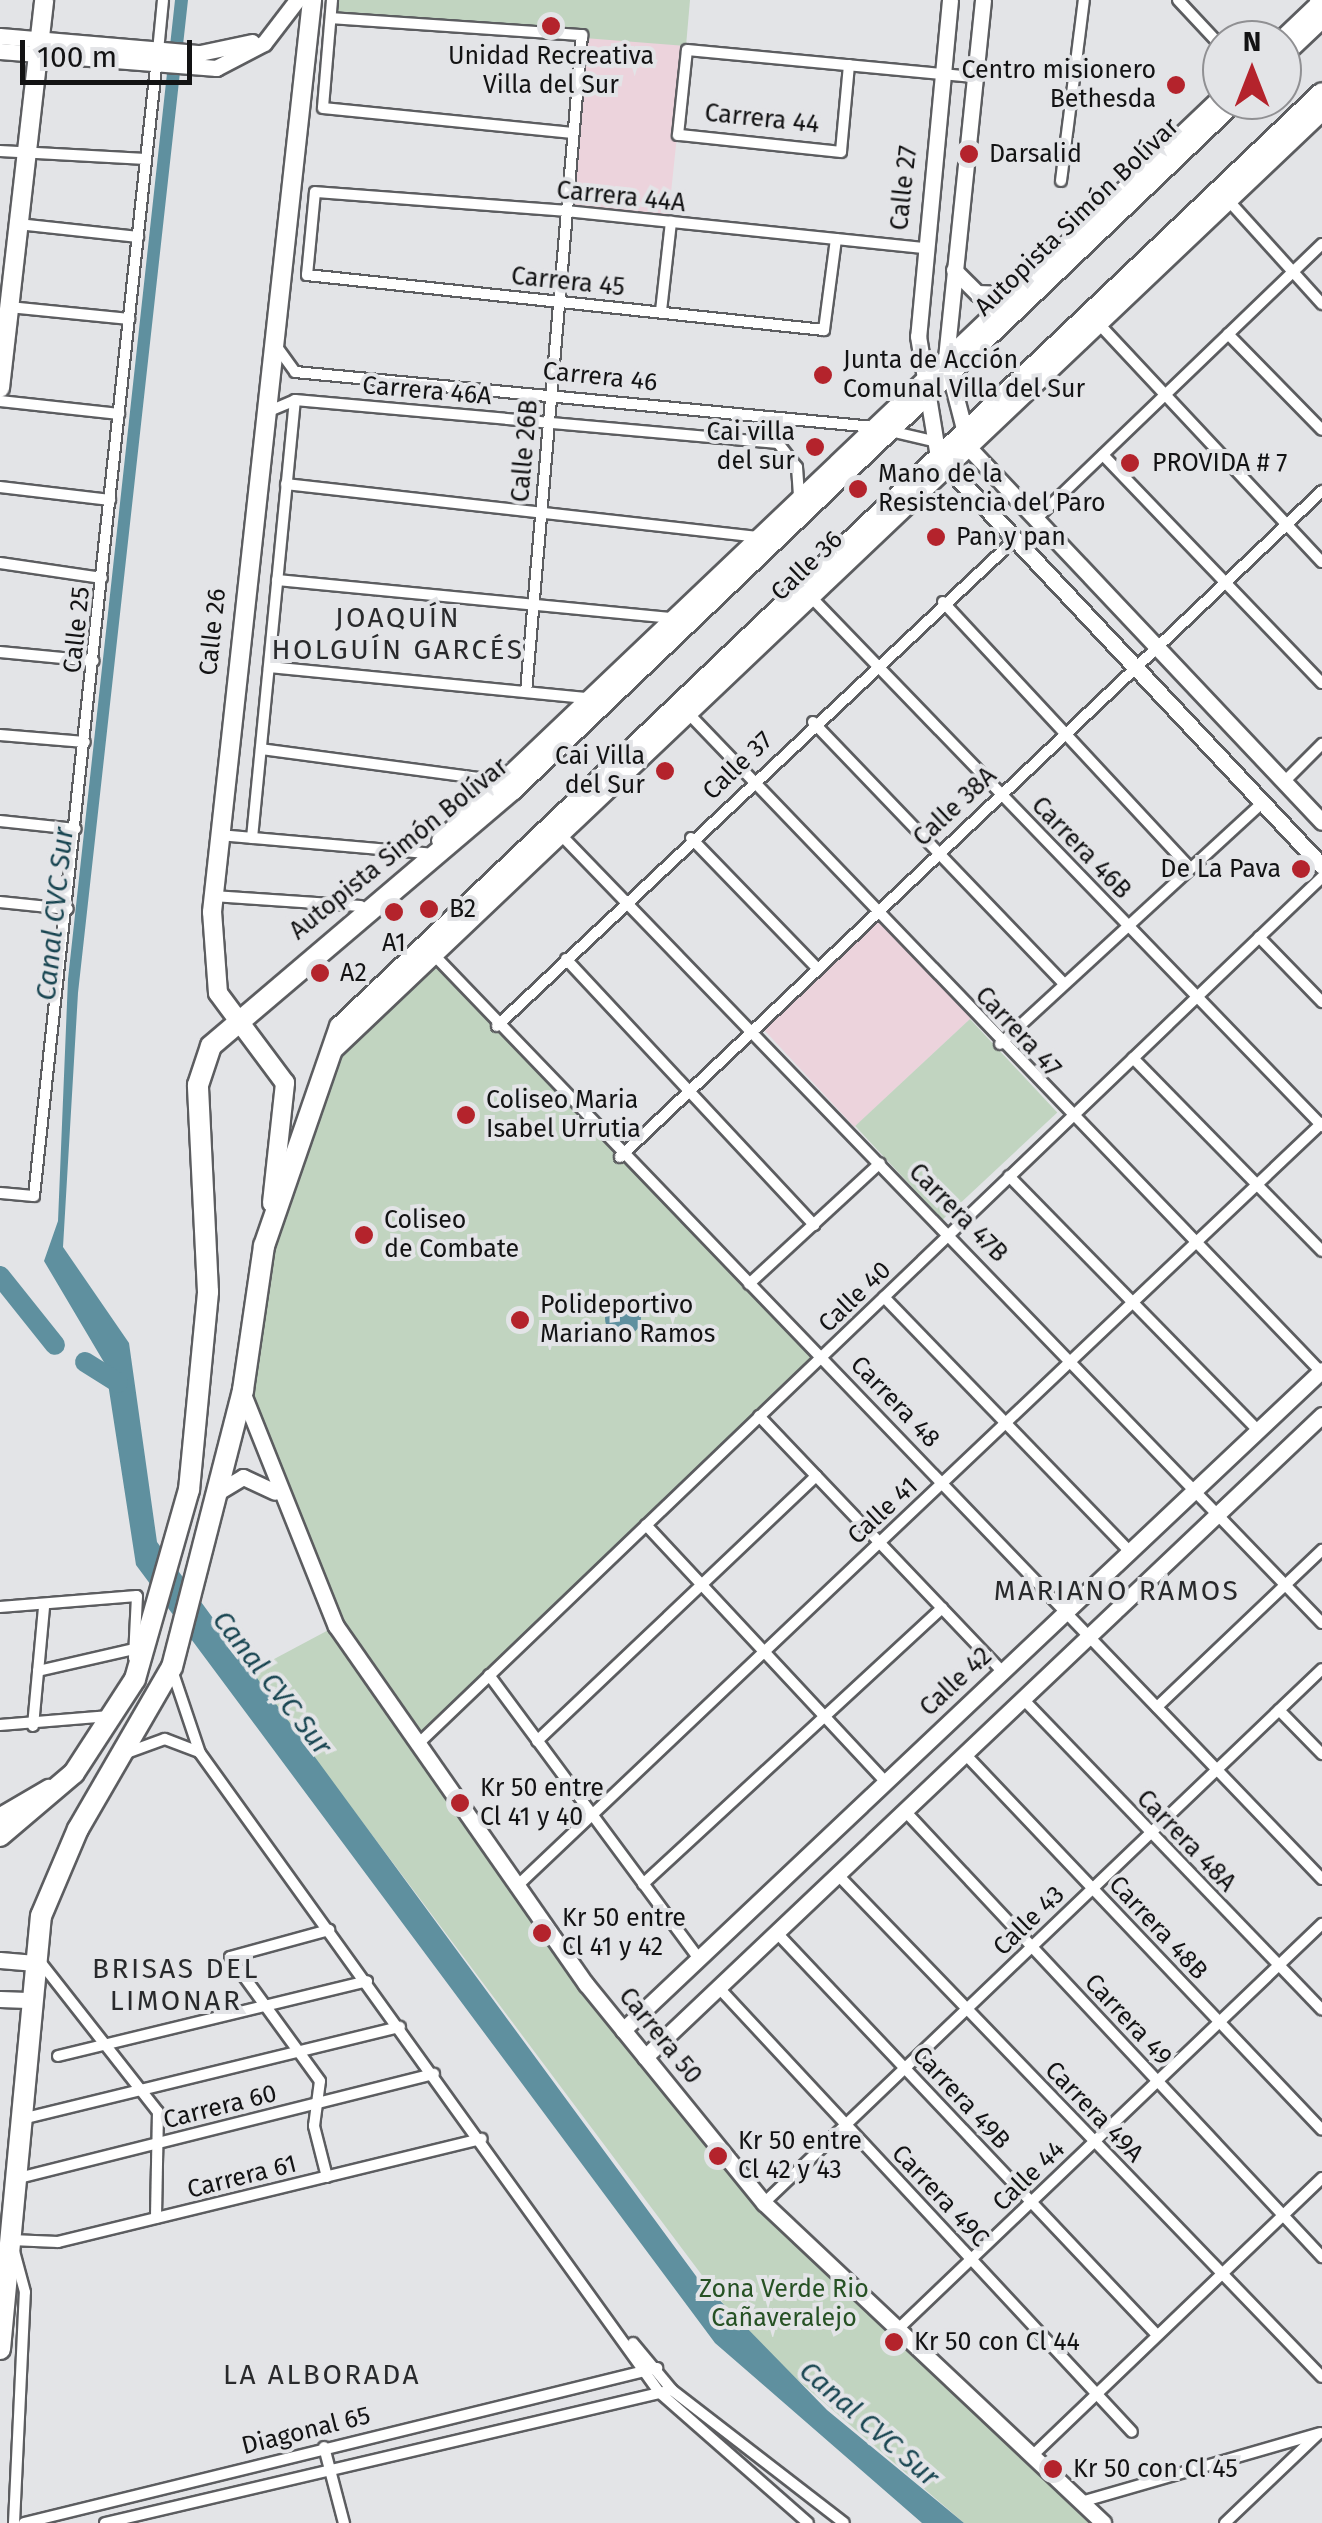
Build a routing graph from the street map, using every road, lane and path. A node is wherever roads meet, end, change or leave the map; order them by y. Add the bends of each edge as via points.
1 (44, 0) edge
2 (163, 0) edge
3 (297, 0) edge
4 (312, 0) edge
5 (332, 0) edge
6 (950, 0) edge
7 (983, 0) edge
8 (1084, 0) edge
9 (1178, 0) edge
10 (1321, 1) edge
11 (1322, 17) edge
12 (331, 18) junction
13 (1301, 20) edge
14 (1202, 26) edge
15 (0, 36) edge
16 (1302, 36) edge
17 (38, 49) junction
18 (0, 51) edge
19 (160, 59) junction
20 (849, 66) junction
21 (942, 74) junction
22 (974, 77) junction
23 (1322, 92) edge
24 (1322, 112) edge
25 (1202, 114) edge
26 (1213, 120) edge
27 (573, 133) junction
28 (0, 151) edge
29 (26, 153) junction
30 (146, 159) junction
31 (1061, 182) dead end
32 (1228, 201) junction
33 (566, 211) junction
34 (671, 222) junction
35 (12, 234) edge
36 (138, 237) junction
37 (836, 239) junction
38 (1322, 244) edge
39 (924, 248) junction
40 (954, 270) junction
41 (1292, 273) junction
42 (307, 275) joint
43 (1012, 294) junction
44 (557, 302) junction
45 (1322, 304) edge
46 (9, 308) junction
47 (662, 312) junction
48 (129, 319) junction
49 (1099, 324) junction
50 (3, 328) edge
51 (1228, 334) junction
52 (275, 342) junction
53 (948, 366) junction
54 (0, 388) edge
55 (923, 389) junction
56 (1166, 394) junction
57 (550, 397) junction
58 (295, 400) junction
59 (0, 401) edge
60 (119, 414) junction
61 (548, 421) junction
62 (263, 423) junction
63 (882, 429) junction
64 (1322, 430) edge
65 (950, 450) junction
66 (1103, 454) junction
67 (286, 484) junction
68 (0, 487) edge
69 (1322, 491) edge
70 (798, 498) junction
71 (110, 500) junction
72 (540, 517) junction
73 (1035, 520) junction
74 (1285, 523) junction
75 (758, 537) junction
76 (1012, 542) junction
77 (853, 547) junction
78 (1322, 562) edge
79 (0, 563) edge
80 (102, 578) junction
81 (277, 580) junction
82 (720, 582) junction
83 (1224, 583) junction
84 (811, 598) junction
85 (943, 602) junction
86 (533, 604) junction
87 (672, 618) junction
88 (1154, 646) junction
89 (0, 652) edge
90 (94, 661) junction
91 (874, 662) junction
92 (268, 667) junction
93 (1132, 667) junction
94 (1322, 683) edge
95 (526, 692) junction
96 (588, 698) junction
97 (689, 714) junction
98 (813, 722) junction
99 (1064, 732) junction
100 (0, 734) edge
101 (85, 742) junction
102 (1322, 744) edge
103 (261, 749) junction
104 (753, 779) junction
105 (502, 780) junction
106 (1284, 782) junction
107 (999, 792) junction
108 (1262, 803) junction
109 (0, 821) edge
110 (1322, 822) edge
111 (76, 829) junction
112 (218, 835) junction
113 (562, 836) junction
114 (252, 838) junction
115 (691, 838) junction
116 (936, 851) junction
117 (426, 852) junction
118 (1322, 866) edge
119 (1190, 868) junction
120 (1322, 876) edge
121 (213, 896) junction
122 (628, 900) junction
123 (0, 902) edge
124 (361, 906) junction
125 (880, 907) junction
126 (68, 909) junction
127 (1128, 927) junction
128 (1259, 937) junction
129 (310, 954) junction
130 (436, 956) junction
131 (566, 959) junction
132 (816, 967) junction
133 (1064, 984) junction
134 (1195, 998) junction
135 (1322, 1002) edge
136 (236, 1020) junction
137 (497, 1026) junction
138 (752, 1029) junction
139 (255, 1038) junction
140 (217, 1039) junction
141 (1000, 1044) junction
142 (328, 1057) junction
143 (1133, 1058) junction
144 (688, 1090) junction
145 (1071, 1117) junction
146 (1322, 1125) edge
147 (620, 1157) junction
148 (880, 1162) junction
149 (1010, 1176) junction
150 (1256, 1185) junction
151 (0, 1193) edge
152 (814, 1224) junction
153 (951, 1233) junction
154 (264, 1246) junction
155 (1192, 1247) junction
156 (1322, 1251) edge
157 (749, 1284) junction
158 (884, 1297) junction
159 (1132, 1303) junction
160 (822, 1356) junction
161 (1072, 1360) junction
162 (1322, 1372) edge
163 (243, 1390) junction
164 (1322, 1415) edge
165 (759, 1416) junction
166 (1006, 1422) junction
167 (1258, 1430) junction
168 (816, 1476) junction
169 (943, 1482) junction
170 (1195, 1490) junction
171 (215, 1495) junction
172 (280, 1500) junction
173 (1217, 1515) junction
174 (646, 1525) junction
175 (880, 1542) junction
176 (1322, 1550) edge
177 (1130, 1552) junction
178 (702, 1585) junction
179 (1285, 1585) junction
180 (0, 1606) edge
181 (44, 1607) junction
182 (942, 1608) junction
183 (1067, 1612) junction
184 (1322, 1623) edge
185 (1090, 1636) junction
186 (134, 1649) junction
187 (764, 1652) junction
188 (174, 1658) junction
189 (1322, 1669) edge
190 (38, 1671) junction
191 (1003, 1672) junction
192 (489, 1675) junction
193 (134, 1679) junction
194 (1022, 1700) junction
195 (1158, 1707) junction
196 (1279, 1710) junction
197 (110, 1716) junction
198 (824, 1716) junction
199 (0, 1725) edge
200 (33, 1726) junction
201 (537, 1741) junction
202 (415, 1746) junction
203 (129, 1752) junction
204 (200, 1752) junction
205 (965, 1754) junction
206 (1322, 1754) edge
207 (1217, 1769) junction
208 (74, 1773) junction
209 (886, 1782) junction
210 (905, 1811) junction
211 (0, 1814) edge
212 (592, 1815) junction
213 (1150, 1833) junction
214 (0, 1836) edge
215 (838, 1875) junction
216 (1322, 1879) edge
217 (643, 1884) junction
218 (516, 1887) junction
219 (1092, 1888) junction
220 (1322, 1924) edge
221 (329, 1930) junction
222 (777, 1932) junction
223 (1032, 1946) junction
224 (698, 1959) junction
225 (0, 1960) edge
226 (32, 1960) junction
227 (1278, 1966) junction
228 (367, 1982) junction
229 (718, 1988) junction
230 (0, 1999) edge
231 (27, 2000) junction
232 (266, 2006) junction
233 (966, 2008) junction
234 (1322, 2010) edge
235 (1220, 2022) junction
236 (400, 2027) junction
237 (623, 2030) junction
238 (107, 2044) junction
239 (298, 2052) junction
240 (58, 2056) dead end
241 (645, 2057) junction
242 (904, 2067) junction
243 (434, 2074) junction
244 (1158, 2081) junction
245 (142, 2091) junction
246 (316, 2103) junction
247 (18, 2120) junction
248 (845, 2123) junction
249 (1322, 2130) edge
250 (482, 2138) junction
251 (1094, 2141) junction
252 (155, 2144) junction
253 (328, 2177) junction
254 (1322, 2178) edge
255 (15, 2179) junction
256 (1031, 2202) junction
257 (764, 2204) junction
258 (1283, 2214) junction
259 (156, 2218) junction
260 (11, 2240) junction
261 (1322, 2256) edge
262 (972, 2258) junction
263 (1222, 2272) junction
264 (619, 2329) junction
265 (894, 2332) junction
266 (1157, 2335) junction
267 (0, 2349) edge
268 (658, 2368) junction
269 (645, 2372) junction
270 (1322, 2377) edge
271 (666, 2391) junction
272 (1098, 2393) junction
273 (1132, 2432) dead end
274 (1321, 2432) edge
275 (324, 2447) junction
276 (292, 2456) junction
277 (1031, 2457) junction
278 (329, 2468) junction
279 (301, 2476) junction
280 (1081, 2502) junction
281 (14, 2523) edge
282 (24, 2523) edge
283 (105, 2523) edge
284 (344, 2523) edge
285 (808, 2523) edge
286 (844, 2523) edge
287 (1104, 2523) edge
288 (1225, 2523) edge

1 - 17 main road
2 - 19 street, Calle 25
3 - 19 street via 278,28 233,62
4 - 52 main road, Calle 26
5 - 12 street
6 - 21 street, Calle 27
7 - 22 street
8 - 31 street
9 - 14 street
10 - 13 street
11 - 16 highway
12 - 27 street via 323,108
12 - 27 street, Calle 26B via 582,35
15 - 17 street
17 - 18 street
17 - 19 street
17 - 29 main road
19 - 30 street, Calle 25
20 - 20 street, Carrera 44 via 842,152 678,135 687,50
20 - 21 street
21 - 22 street
21 - 39 street, Calle 27
22 - 40 street
23 - 65 highway
24 - 32 street
25 - 43 street
26 - 53 highway, Autopista Simón Bolívar
27 - 33 street, Calle 26B
28 - 29 street
29 - 30 street
29 - 35 main road
30 - 36 street, Calle 25
32 - 41 street
32 - 49 street
33 - 34 street, Carrera 44A
33 - 42 street, Carrera 44A via 315,192
33 - 44 street, Calle 26B
34 - 37 street, Carrera 44A
34 - 47 street
35 - 36 street
35 - 46 main road
36 - 48 street, Calle 25
37 - 39 street, Carrera 44A
37 - 47 street, Carrera 45 via 824,330
38 - 41 street
39 - 55 street, Calle 27
40 - 43 street via 977,293
40 - 53 street
41 - 45 street
41 - 51 street
42 - 44 street, Carrera 45
43 - 53 street
44 - 47 street, Carrera 45
44 - 57 street, Calle 26B
46 - 48 street
46 - 50 main road
48 - 60 street, Calle 25
49 - 56 street
49 - 65 street
50 - 54 main road
51 - 56 street
51 - 64 street
52 - 57 street, Carrera 46 via 296,372
52 - 62 main road, Calle 26
53 - 55 highway, Autopista Simón Bolívar
53 - 65 street
55 - 63 highway, Autopista Simón Bolívar
55 - 65 street
56 - 66 street
56 - 74 street
57 - 61 street, Calle 26B
57 - 63 street, Carrera 46
58 - 61 street, Carrera 46A
58 - 62 street via 273,404
58 - 67 street
59 - 60 street
60 - 71 street, Calle 25
61 - 70 street, Carrera 46A via 778,443 796,467
61 - 72 street, Calle 26B
62 - 112 main road, Calle 26
63 - 65 street, Carrera 46
63 - 70 street
63 - 82 highway, Autopista Simón Bolívar
65 - 73 street
65 - 76 street
65 - 77 highway
66 - 73 street
66 - 83 street
67 - 72 street
67 - 81 street
68 - 71 street
69 - 74 street, Calle 38A
70 - 75 street
71 - 80 street, Calle 25
72 - 75 street
72 - 86 street, Calle 26B
73 - 88 street
74 - 78 street
74 - 83 street, Calle 38A
75 - 82 street
76 - 85 street, Calle 37
76 - 93 street
77 - 84 street, Calle 36
77 - 142 highway via 356,1005
79 - 80 street
80 - 90 street, Calle 25
81 - 86 street
81 - 92 street
82 - 87 street
82 - 129 highway, Autopista Simón Bolívar via 512,790
83 - 88 street, Calle 38A
83 - 94 street
84 - 91 street, Carrera 46B
84 - 97 street, Calle 36
85 - 91 street, Calle 37
85 - 99 street
86 - 87 street
86 - 95 street, Calle 26B
87 - 96 street
88 - 93 street, Calle 38A
88 - 106 street
89 - 90 street
90 - 101 street, Calle 25
91 - 98 street, Calle 37
91 - 107 street, Carrera 46B
92 - 95 street
92 - 103 street
93 - 99 street, Calle 38A
93 - 108 street
95 - 96 street
96 - 105 street
97 - 104 street, Carrera 47
97 - 113 street, Calle 36
98 - 104 street, Calle 37
98 - 116 street
99 - 107 street, Calle 38A
99 - 119 street
100 - 101 street
101 - 111 street, Calle 25
102 - 106 street
103 - 105 street
103 - 114 street
104 - 115 street, Calle 37
104 - 125 street, Carrera 47
105 - 117 street
106 - 110 street
107 - 116 street, Calle 38A
107 - 127 street, Carrera 46B
108 - 118 street
108 - 119 street
109 - 111 street
111 - 126 street, Calle 25
112 - 114 street
112 - 121 main road, Calle 26
113 - 122 street, Carrera 47B
113 - 130 street, Calle 36
114 - 117 street
115 - 122 street, Calle 37
115 - 132 street
116 - 125 street, Calle 38A
116 - 133 street
117 - 124 street
119 - 127 street
120 - 128 street, Calle 40
121 - 124 street
121 - 136 main road, Calle 26 via 214,974
122 - 131 street, Calle 37
122 - 138 street, Carrera 47B
123 - 126 street
124 - 129 street
125 - 132 street, Calle 38A
125 - 141 street, Carrera 47
126 - 151 street, Calle 25 via 34,1196
127 - 133 street
127 - 134 street, Carrera 46B
128 - 134 street, Calle 40
128 - 135 street
129 - 136 highway, Autopista Simón Bolívar
130 - 137 street, Carrera 48
130 - 142 street, Calle 36
131 - 137 street, Calle 37
131 - 144 street
132 - 138 street, Calle 38A
133 - 141 street
134 - 143 street, Calle 40
134 - 146 street, Carrera 46B
136 - 139 main road, Calle 26
136 - 140 highway, Autopista Simón Bolívar
137 - 147 street, Carrera 48
138 - 144 street, Calle 38A
138 - 148 street, Carrera 47B
139 - 140 main road
139 - 154 main road, Calle 26 via 282,1070 287,1104
140 - 193 highway, Autopista Simón Bolívar via 198,1084 205,1369 172,1550
141 - 145 street, Carrera 47
142 - 154 highway
143 - 145 street, Calle 40
143 - 150 street
144 - 147 street, Calle 38A
144 - 152 street
145 - 149 street, Calle 40
145 - 155 street, Carrera 47
146 - 150 street, Calle 41
147 - 157 street, Carrera 48
148 - 152 street
148 - 153 street, Carrera 47B
149 - 153 street, Calle 40
149 - 159 street
150 - 155 street, Calle 41
150 - 156 street
152 - 157 street
153 - 158 street, Calle 40
153 - 161 street, Carrera 47B
154 - 163 highway
155 - 159 street, Calle 41
155 - 162 street, Carrera 47
157 - 160 street, Carrera 48
158 - 160 street, Calle 40
158 - 166 street
159 - 161 street, Calle 41
159 - 167 street
160 - 165 street, Calle 40
160 - 169 street, Carrera 48
161 - 166 street, Calle 41
161 - 170 street, Carrera 47B
162 - 167 street, Calle 42
163 - 171 highway
163 - 172 street, Carrera 50
164 - 173 street
165 - 168 street
165 - 174 street, Calle 40
166 - 169 street, Calle 41
166 - 177 street
167 - 170 street, Calle 42
168 - 175 street
168 - 178 street
169 - 175 street, Calle 41
169 - 183 street, Carrera 48
170 - 173 street, Carrera 47B
170 - 177 street, Calle 42
171 - 172 street via 254,1478
171 - 188 highway
172 - 202 street, Carrera 50 via 336,1626
173 - 179 street, Carrera 47B
173 - 185 street
174 - 178 street
174 - 192 street, Calle 40
175 - 182 street
175 - 187 street, Calle 41
176 - 179 street
177 - 183 street, Calle 42
178 - 187 street
178 - 201 street
179 - 184 street, Carrera 47B
179 - 195 street
180 - 181 street
181 - 186 street via 137,1596
181 - 190 street
182 - 191 street
182 - 198 street
183 - 185 street, Carrera 48
183 - 191 street, Calle 42
185 - 194 street
185 - 195 street, Carrera 48
186 - 190 street
186 - 193 street
187 - 198 street
187 - 212 street, Calle 41
188 - 203 highway
188 - 204 street
189 - 196 street, Calle 43
190 - 200 street
191 - 209 street, Calle 42
192 - 201 street
192 - 202 street, Calle 40
193 - 197 highway, Autopista Simón Bolívar
194 - 205 street
194 - 213 street, Carrera 48A
195 - 207 street, Carrera 48
196 - 206 street
196 - 207 street, Calle 43
197 - 200 street
197 - 208 highway, Autopista Simón Bolívar
198 - 209 street
198 - 217 street
199 - 200 street
201 - 212 street
202 - 218 street, Carrera 50
203 - 204 street via 164,1739
203 - 226 highway via 58,1868
204 - 221 street
205 - 210 street
205 - 219 street, Carrera 48B
207 - 213 street, Calle 43
207 - 216 street, Carrera 48
208 - 211 street
208 - 214 highway, Autopista Simón Bolívar
209 - 224 street, Calle 42
210 - 215 street
210 - 223 street, Carrera 49
212 - 217 street
212 - 218 street, Calle 41
213 - 219 street, Calle 43
213 - 227 street, Carrera 48A
215 - 222 street
215 - 233 street, Carrera 49A
217 - 224 street
218 - 237 street, Carrera 50
219 - 223 street, Calle 43
219 - 235 street, Carrera 48B
220 - 227 street, Calle 44
221 - 228 street
221 - 232 street via 230,1957
222 - 229 street
222 - 242 street, Carrera 49B
223 - 233 street, Calle 43
223 - 244 street, Carrera 49
224 - 237 street, Calle 42
225 - 226 street
226 - 231 highway
226 - 238 street
227 - 234 street, Carrera 48A
227 - 235 street, Calle 44
228 - 232 street
228 - 236 street
229 - 241 street
229 - 248 street, Carrera 49C
230 - 231 street
231 - 247 highway
232 - 238 street
232 - 239 street
233 - 242 street, Calle 43
233 - 251 street, Carrera 49A
235 - 244 street, Calle 44
235 - 249 street, Carrera 48B
236 - 239 street
236 - 243 street
237 - 241 street, Carrera 50
238 - 240 street
238 - 245 street
239 - 245 street
239 - 246 street via 320,2082
241 - 257 street, Carrera 50
242 - 248 street, Calle 43
242 - 256 street, Carrera 49B
243 - 246 street, Carrera 60
243 - 250 street
244 - 251 street, Calle 44
244 - 258 street, Carrera 49
245 - 247 street
245 - 252 street via 158,2112
246 - 252 street, Carrera 60
246 - 253 street
247 - 255 highway
248 - 257 street, Calle 43
248 - 262 street, Carrera 49C
250 - 253 street, Carrera 61
250 - 264 street
251 - 256 street, Calle 44
251 - 263 street, Carrera 49A
252 - 255 street, Carrera 60
252 - 259 street
253 - 259 street, Carrera 61
254 - 258 street
255 - 260 highway
256 - 262 street, Calle 44
256 - 266 street, Carrera 49B
257 - 265 street, Carrera 50
258 - 261 street, Carrera 49
258 - 263 street
259 - 260 street, Carrera 61 via 58,2242
260 - 267 highway
260 - 281 street via 25,2292
262 - 265 street, Calle 44
262 - 272 street, Carrera 49C
263 - 266 street
263 - 270 street, Carrera 49A
264 - 268 street
264 - 269 street
265 - 277 street, Carrera 50
266 - 272 street
268 - 269 street, Diagonal 65
268 - 271 street
269 - 271 street
269 - 275 street, Diagonal 65
271 - 278 street, Diagonal 65
271 - 285 street
271 - 286 street
272 - 273 street, Carrera 49C
272 - 277 street
274 - 280 street
274 - 288 street
275 - 276 street, Diagonal 65
275 - 278 street
276 - 279 street via 306,2467
276 - 282 street, Diagonal 65
277 - 280 street, Carrera 50
278 - 279 street, Diagonal 65
278 - 284 street
279 - 283 street, Diagonal 65
280 - 287 street, Carrera 50

